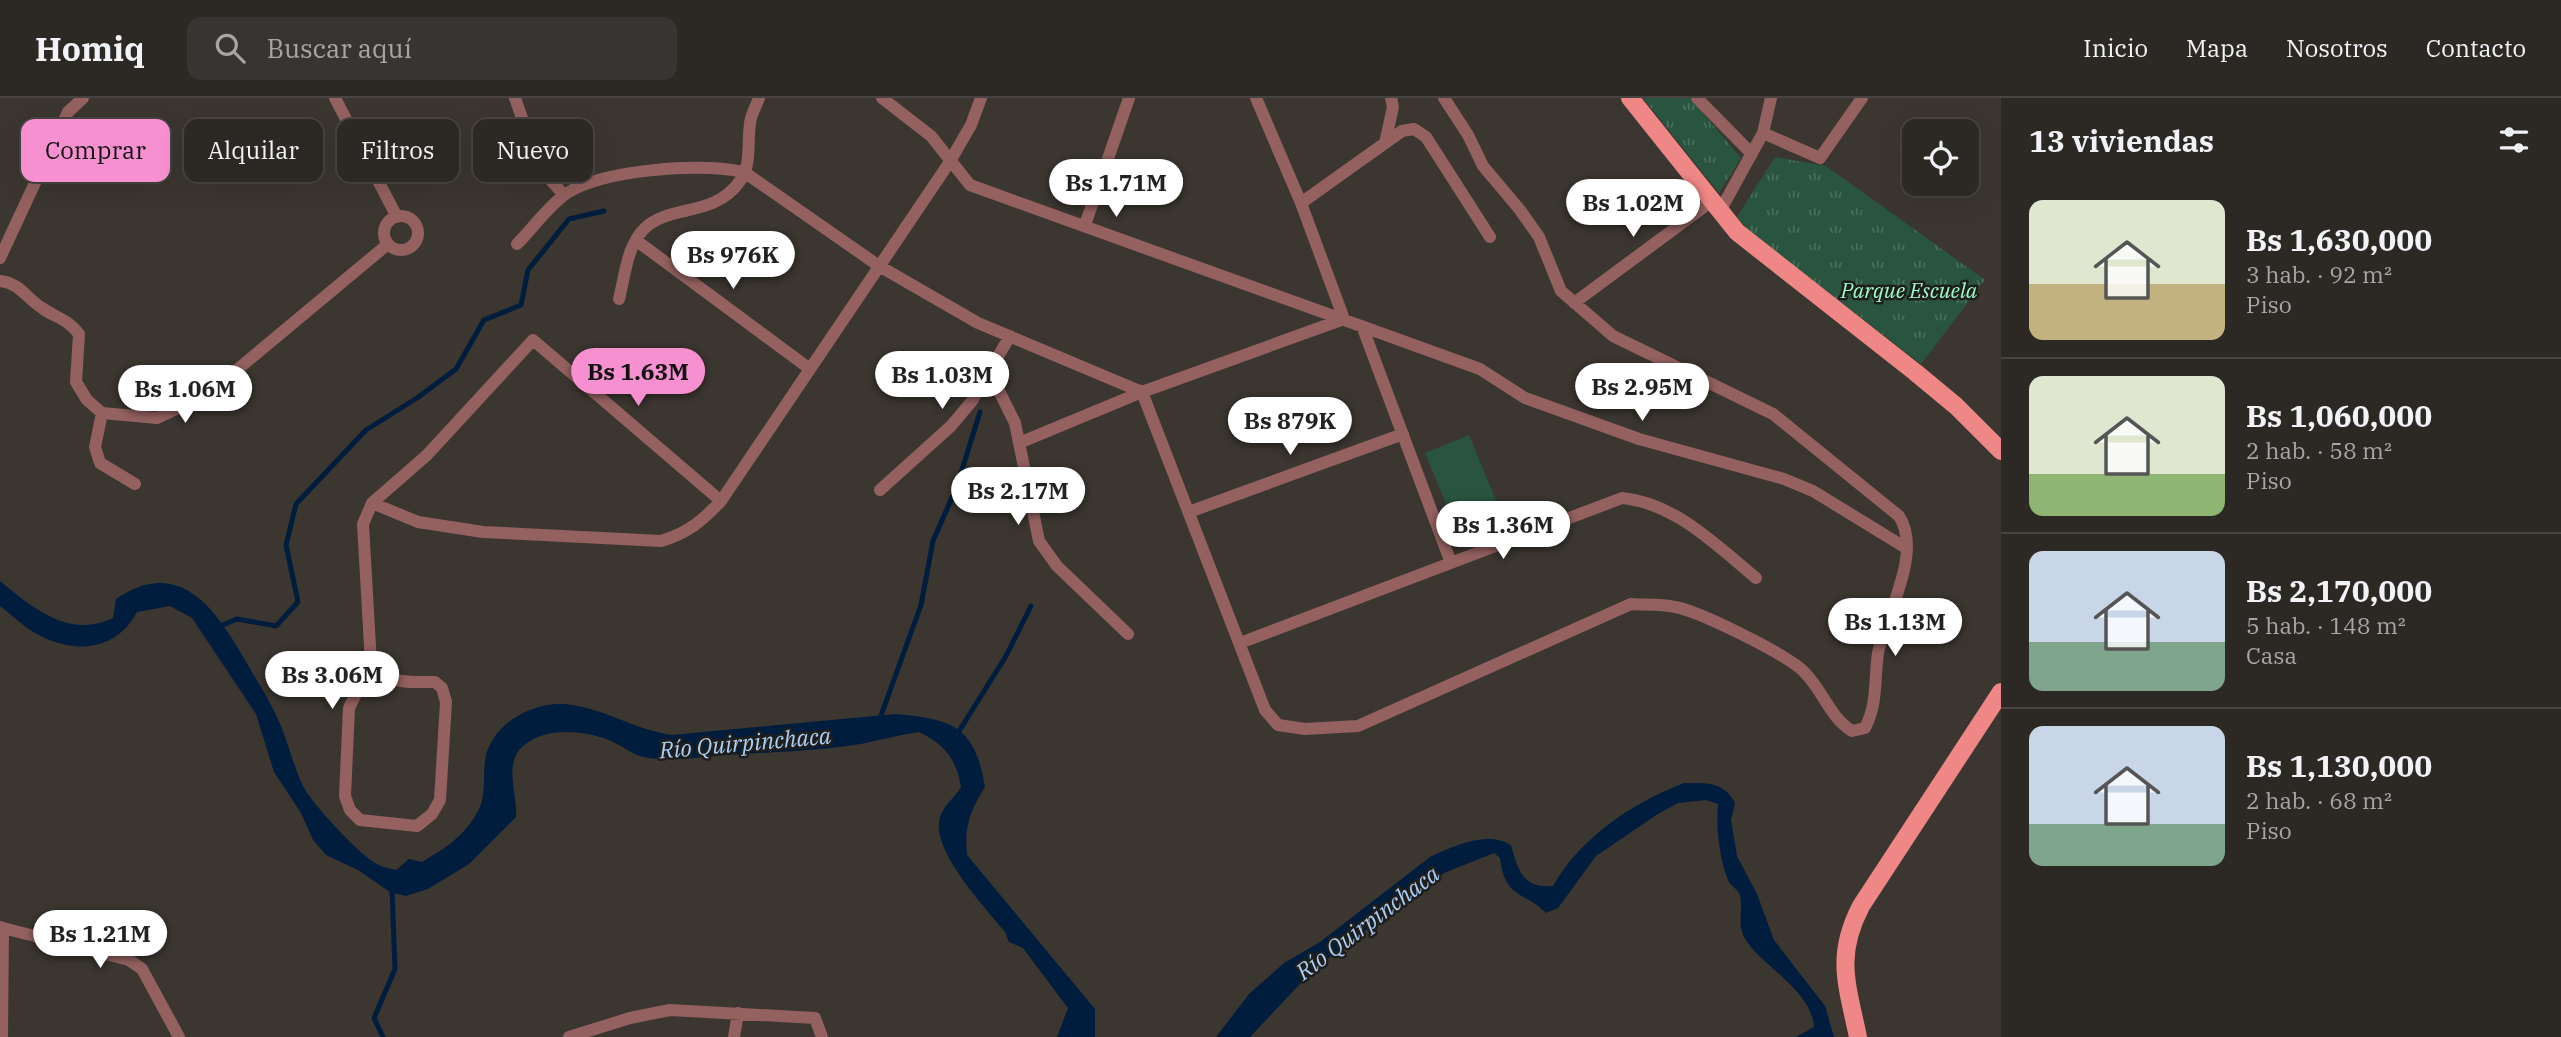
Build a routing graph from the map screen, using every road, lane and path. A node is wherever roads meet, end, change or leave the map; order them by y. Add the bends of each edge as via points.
1 (83, 98) edge
2 (335, 98) edge
3 (515, 98) edge
4 (759, 98) edge
5 (882, 98) edge
6 (981, 98) edge
7 (1129, 98) edge
8 (1256, 98) edge
9 (1391, 98) edge
10 (1444, 98) edge
11 (1630, 98) edge
12 (1697, 98) edge
13 (1771, 98) edge
14 (1862, 98) edge
15 (1763, 133) junction
16 (1385, 144) junction
17 (1752, 153) junction
18 (949, 163) junction
19 (744, 172) junction
20 (564, 195) junction
21 (1301, 203) junction
22 (1716, 206) junction
23 (397, 217) junction
24 (1085, 225) junction
25 (1490, 237) dead end
26 (637, 241) junction
27 (388, 244) junction
28 (517, 244) dead end
29 (0, 258) edge
30 (879, 266) junction
31 (0, 281) edge
32 (619, 299) dead end
33 (1574, 303) junction
34 (1344, 319) junction
35 (1362, 326) junction
36 (1010, 336) junction
37 (810, 369) junction
38 (989, 371) junction
39 (1142, 392) junction
40 (102, 413) junction
41 (1403, 434) junction
42 (1019, 443) junction
43 (2001, 452) edge
44 (135, 484) dead end
45 (880, 491) dead end
46 (721, 501) junction
47 (372, 502) junction
48 (1189, 512) junction
49 (1906, 548) junction
50 (1451, 563) junction
51 (1756, 578) dead end
52 (1128, 634) dead end
53 (1240, 643) junction
54 (371, 664) junction
55 (2001, 692) edge
56 (1, 928) edge
57 (738, 1013) junction
58 (2, 1037) edge
59 (179, 1037) edge
60 (569, 1037) edge
61 (734, 1037) edge
62 (822, 1037) edge
63 (1858, 1037) edge

1 - 29 street via 68,112
2 - 23 street
3 - 20 street via 539,167
4 - 19 street via 751,119
5 - 18 street via 931,136
6 - 18 street
7 - 24 street
8 - 21 street
9 - 16 street
10 - 33 street via 1483,166 1539,237 1561,291
11 - 22 main road
12 - 17 street
13 - 15 street
14 - 15 street via 1820,158
15 - 17 street
16 - 21 street
16 - 25 street via 1402,131 1414,129 1426,137
17 - 22 street
18 - 24 street via 970,184
18 - 30 street
19 - 20 street via 719,167 651,170 580,186
19 - 26 street via 724,198 661,219 645,228
19 - 30 street
20 - 28 street
21 - 34 street
22 - 33 street
22 - 43 main road via 1737,232 1956,406
23 - 27 street via 384,229
23 - 27 street via 413,221 418,237 406,250
24 - 34 street
26 - 32 street
26 - 37 street
27 - 40 street via 208,394 157,418
30 - 36 street via 978,323
30 - 37 street
31 - 40 street via 12,282 41,308 69,321 79,334 76,382
33 - 49 street via 1613,337 1773,414 1899,516 1906,527
34 - 35 street
34 - 39 street
35 - 41 street
35 - 49 street via 1480,369 1525,398 1639,439 1784,479 1813,491
36 - 38 street
36 - 39 street
37 - 46 street
38 - 42 street via 1015,423
38 - 45 street via 951,426
39 - 42 street
39 - 48 street
40 - 44 street via 95,447 100,463
41 - 48 street
41 - 50 street
42 - 52 street via 1039,541 1057,566
46 - 47 street via 698,525 661,541 483,532 418,522
46 - 47 street via 533,340 427,455
47 - 54 street via 363,524
48 - 53 street
49 - 53 street via 1901,581 1878,653 1874,710 1865,728 1852,731 1839,723 1801,668 1761,643 1677,607 1631,604 1357,726 1305,729 1278,725 1265,710
50 - 51 street via 1622,498 1644,500 1691,524
50 - 53 street
54 - 54 street via 349,708 345,796 360,820 416,826 432,814 440,800 446,702 435,682 383,677
55 - 63 main road via 1848,931 1846,978
56 - 58 street
56 - 59 street via 129,960 142,969
57 - 60 street via 670,1010
57 - 61 street
57 - 62 street via 815,1018

